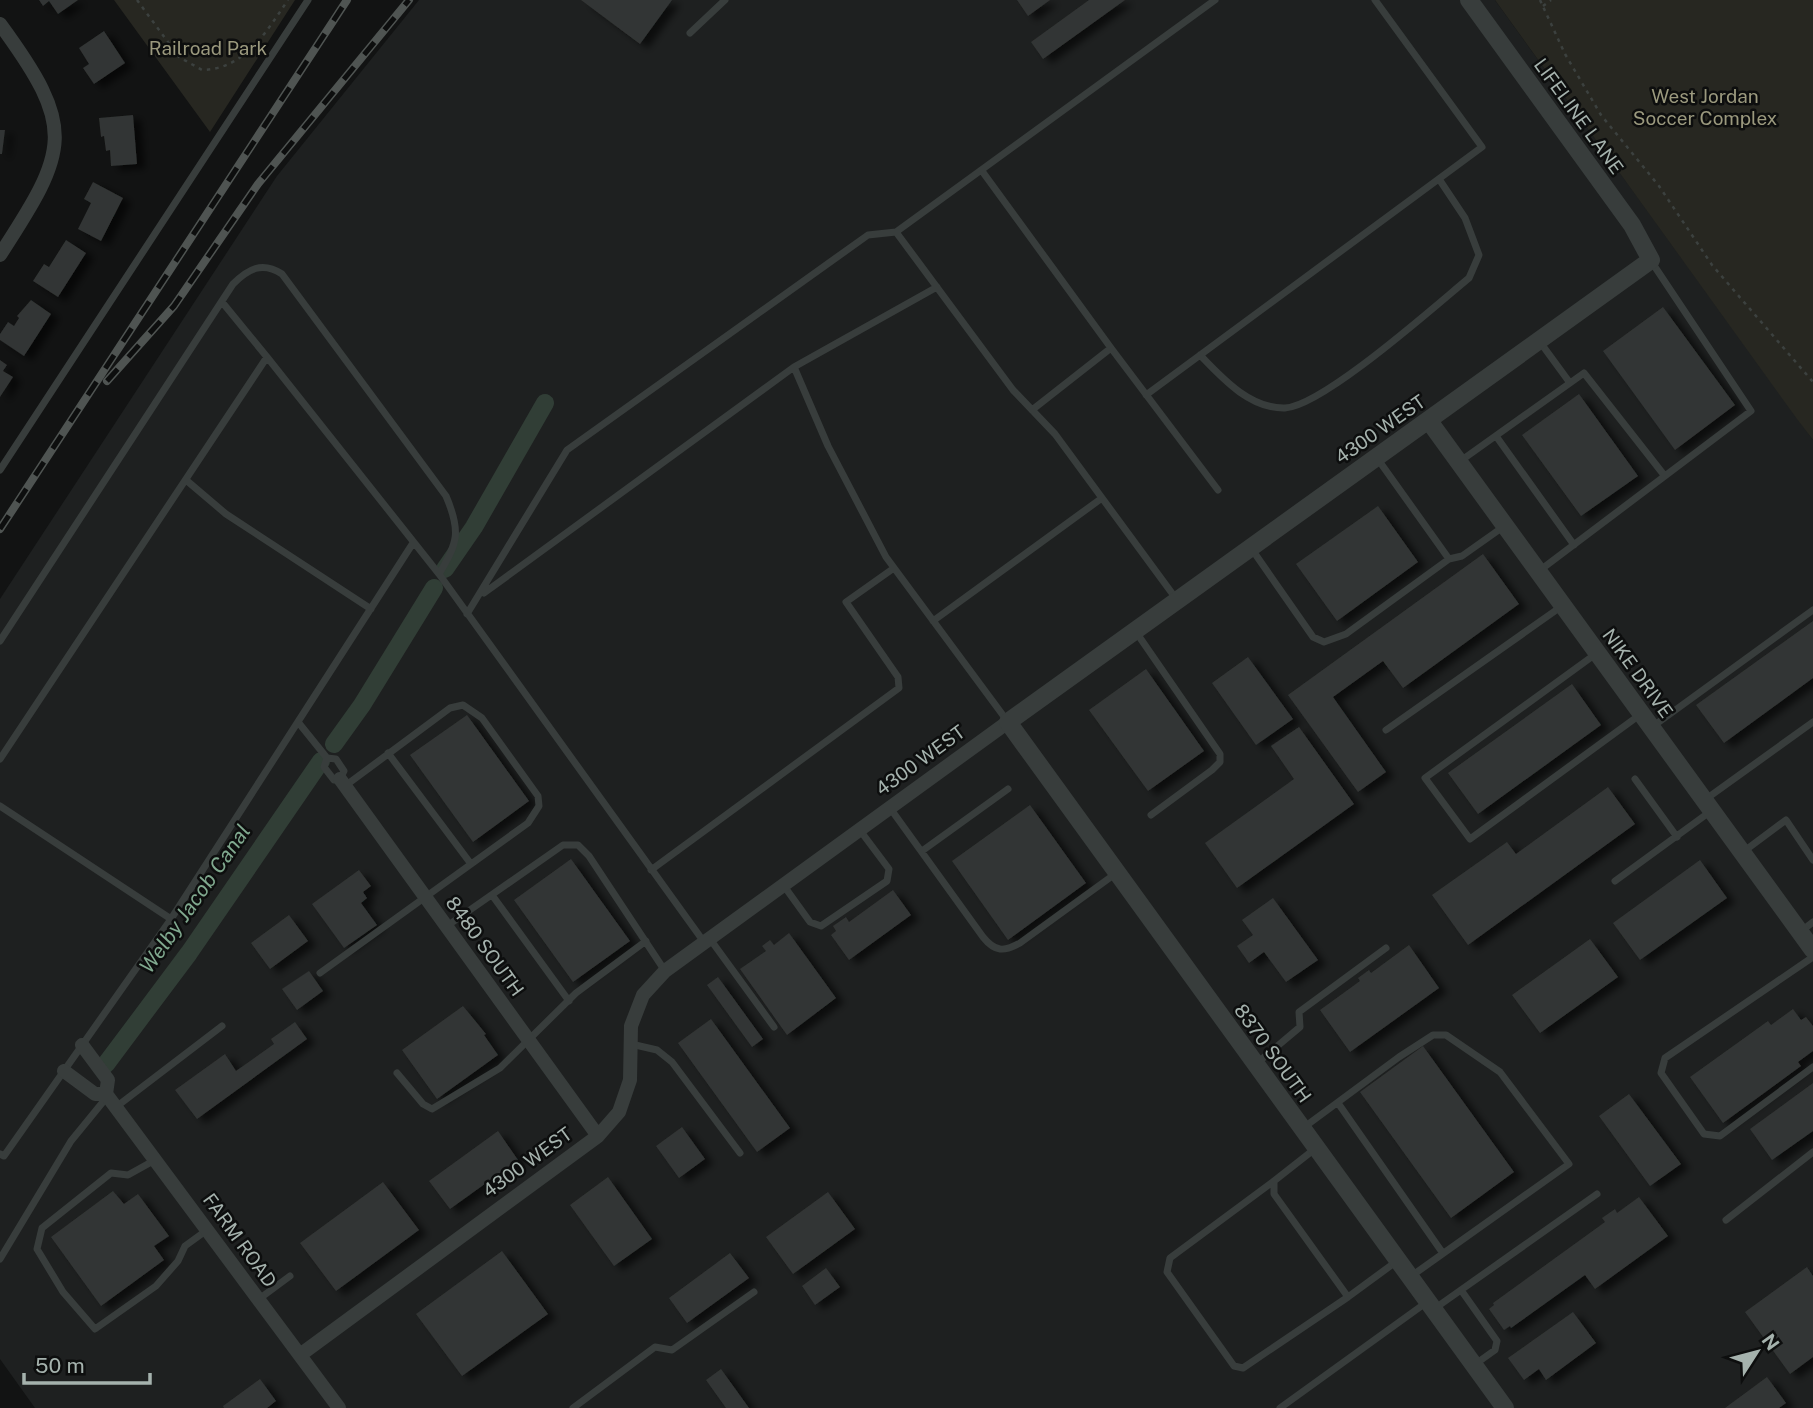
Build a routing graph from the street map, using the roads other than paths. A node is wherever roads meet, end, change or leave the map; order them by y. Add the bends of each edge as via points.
1 (308, 0) edge
2 (725, 0) edge
3 (1215, 0) edge
4 (1375, 0) edge
5 (1469, 0) edge
6 (0, 24) edge
7 (690, 33) dead end
8 (982, 171) junction
9 (1439, 179) junction
10 (896, 232) junction
11 (0, 255) edge
12 (1651, 260) junction
13 (937, 287) junction
14 (222, 302) junction
15 (1539, 341) junction
16 (1111, 348) junction
17 (1200, 355) junction
18 (267, 357) junction
19 (794, 367) junction
20 (1570, 383) junction
21 (1146, 395) junction
22 (1032, 410) junction
23 (1429, 421) junction
24 (1496, 436) junction
25 (1377, 458) junction
26 (1459, 462) junction
27 (0, 470) edge
28 (1664, 475) junction
29 (186, 480) junction
30 (1218, 489) dead end
31 (1102, 498) junction
32 (1505, 526) junction
33 (413, 543) junction
34 (1574, 545) junction
35 (1251, 548) junction
36 (1449, 559) junction
37 (894, 568) junction
38 (1538, 572) junction
39 (439, 574) junction
40 (480, 596) junction
41 (1177, 601) junction
42 (1563, 606) junction
43 (370, 609) junction
44 (1813, 610) edge
45 (467, 614) junction
46 (933, 621) junction
47 (1135, 631) junction
48 (0, 641) edge
49 (1597, 653) junction
50 (1647, 721) junction
51 (298, 722) junction
52 (1008, 722) junction
53 (1813, 722) edge
54 (1386, 730) dead end
55 (388, 753) junction
56 (327, 758) junction
57 (0, 760) edge
58 (1635, 779) dead end
59 (343, 783) junction
60 (1008, 789) dead end
61 (0, 806) edge
62 (1708, 806) junction
63 (890, 807) junction
64 (1151, 815) dead end
65 (859, 830) junction
66 (1677, 836) junction
67 (922, 851) junction
68 (1742, 852) junction
69 (1813, 860) edge
70 (471, 864) junction
71 (651, 870) junction
72 (1117, 872) junction
73 (1615, 881) dead end
74 (783, 885) junction
75 (492, 895) junction
76 (425, 897) junction
77 (171, 919) junction
78 (447, 926) junction
79 (1806, 927) edge
80 (646, 941) junction
81 (707, 941) junction
82 (1386, 948) dead end
83 (1813, 950) edge
84 (1813, 957) edge
85 (665, 971) junction
86 (320, 973) dead end
87 (569, 1001) junction
88 (222, 1026) dead end
89 (774, 1027) dead end
90 (528, 1040) junction
91 (630, 1043) junction
92 (82, 1045) junction
93 (1256, 1064) junction
94 (1813, 1068) edge
95 (64, 1071) junction
96 (397, 1073) dead end
97 (110, 1099) junction
98 (1338, 1103) junction
99 (1303, 1129) junction
100 (598, 1136) junction
101 (1316, 1147) junction
102 (1813, 1152) edge
103 (740, 1153) dead end
104 (0, 1154) edge
105 (155, 1159) junction
106 (1274, 1181) junction
107 (1597, 1194) dead end
108 (1726, 1220) dead end
109 (208, 1229) junction
110 (1442, 1251) junction
111 (0, 1259) edge
112 (1398, 1261) junction
113 (290, 1276) dead end
114 (1410, 1277) junction
115 (1461, 1290) junction
116 (754, 1292) dead end
117 (1348, 1297) junction
118 (259, 1299) junction
119 (1430, 1305) junction
120 (300, 1355) junction
121 (1474, 1365) junction
122 (339, 1408) edge
123 (573, 1408) edge
124 (1280, 1408) edge
125 (1505, 1408) edge

1 - 27 lane
2 - 7 lane
3 - 8 lane
4 - 9 lane via 1482,147
5 - 12 street, LIFELINE LANE via 1632,225
6 - 11 street via 47,93 55,144 47,179
8 - 10 lane
8 - 16 lane
9 - 17 lane
9 - 17 lane via 1465,218 1479,255 1469,278 1329,390 1285,408 1247,398
10 - 13 lane
10 - 40 lane via 868,235 567,450
12 - 15 street, 4300 WEST
12 - 28 lane via 1751,411
13 - 19 lane
13 - 22 lane
14 - 18 lane
14 - 39 lane via 246,271 259,266 282,274 446,496 457,526 455,548
14 - 48 lane
15 - 20 lane
15 - 23 street, 4300 WEST
16 - 21 lane
16 - 22 lane
17 - 21 lane
18 - 29 lane
18 - 33 lane
19 - 37 lane via 863,519
19 - 40 lane
20 - 24 lane
20 - 28 lane via 1584,373
21 - 30 lane
22 - 31 lane
23 - 25 street, 4300 WEST
23 - 26 street, NIKE DRIVE
24 - 26 lane
24 - 34 lane
25 - 35 street, 4300 WEST
25 - 36 lane
26 - 32 street, NIKE DRIVE
28 - 34 lane
29 - 43 lane via 226,514
29 - 57 lane
31 - 41 lane
31 - 46 lane
32 - 36 lane via 1462,556
32 - 38 street, NIKE DRIVE
33 - 39 lane
33 - 43 lane
34 - 38 lane
35 - 36 lane via 1313,637 1324,642 1346,634
35 - 41 street, 4300 WEST
37 - 46 lane
37 - 71 lane via 846,601 898,677 899,688
38 - 42 street, NIKE DRIVE
39 - 45 lane
40 - 45 lane
41 - 47 street, 4300 WEST
42 - 49 street, NIKE DRIVE
42 - 54 lane
43 - 51 lane
44 - 50 lane
45 - 71 lane
46 - 52 lane
47 - 52 street, 4300 WEST
47 - 64 lane via 1220,754 1212,771
49 - 50 street, NIKE DRIVE
49 - 50 lane via 1425,778 1462,829 1470,839
50 - 62 street, NIKE DRIVE
51 - 56 lane
51 - 77 lane
52 - 63 street, 4300 WEST
52 - 72 street, 8370 SOUTH
53 - 62 lane
55 - 59 lane
55 - 70 lane
55 - 70 lane via 455,706 463,705 482,718 538,796 539,806 527,823
56 - 59 lane via 336,760 344,771
56 - 59 lane via 324,767 334,780
58 - 66 lane
59 - 76 street, 8480 SOUTH
60 - 67 lane
61 - 77 lane
62 - 66 lane
62 - 68 street, NIKE DRIVE
63 - 65 street, 4300 WEST
63 - 67 lane
65 - 74 street, 4300 WEST
65 - 74 lane via 889,869 887,881 821,926 810,922
66 - 73 lane
67 - 72 lane via 992,948 998,950 1020,943
68 - 69 lane via 1786,821
68 - 79 street, NIKE DRIVE
70 - 76 lane
71 - 81 lane
72 - 93 street, 8370 SOUTH
74 - 81 street, 4300 WEST
75 - 78 lane
75 - 80 lane via 563,845 578,845
75 - 87 lane
76 - 78 street, 8480 SOUTH
76 - 86 lane
77 - 92 lane
78 - 90 street, 8480 SOUTH
79 - 83 street, NIKE DRIVE
80 - 85 lane
80 - 87 lane
81 - 85 street, 4300 WEST
81 - 89 lane
82 - 93 lane via 1299,1012 1300,1027
84 - 94 lane via 1665,1058 1661,1073 1704,1134 1720,1136
85 - 91 street, 4300 WEST via 643,995
87 - 90 lane
88 - 97 lane
90 - 96 lane via 500,1068 432,1109
90 - 100 street, 8480 SOUTH
91 - 100 street, 4300 WEST via 630,1080 619,1112
91 - 103 lane via 657,1050 672,1062
92 - 95 lane
92 - 97 street via 108,1080
93 - 99 street, 8370 SOUTH
95 - 97 street via 95,1094
95 - 104 lane via 4,1156
97 - 105 street, FARM ROAD
97 - 111 lane via 71,1141
98 - 99 lane
98 - 110 lane
98 - 110 lane via 1433,1035 1446,1035 1500,1072 1569,1164
99 - 101 street, 8370 SOUTH
100 - 120 street, 4300 WEST
101 - 106 lane
101 - 112 street, 8370 SOUTH
102 - 108 lane
105 - 109 street, FARM ROAD
105 - 109 lane via 128,1175 111,1173 42,1228 37,1250 63,1292 95,1329 156,1286 185,1246
106 - 117 lane via 1274,1194
106 - 117 lane via 1170,1258 1167,1272 1234,1366 1243,1368
107 - 115 lane
109 - 118 street, FARM ROAD
110 - 114 lane
112 - 114 street, 8370 SOUTH
112 - 117 lane
113 - 118 lane
114 - 119 street, 8370 SOUTH
115 - 119 lane
115 - 121 lane via 1497,1342 1495,1350
116 - 123 lane via 672,1350 655,1347
118 - 120 street, FARM ROAD
119 - 121 street, 8370 SOUTH
119 - 124 lane
120 - 122 street, FARM ROAD
121 - 125 street, 8370 SOUTH

